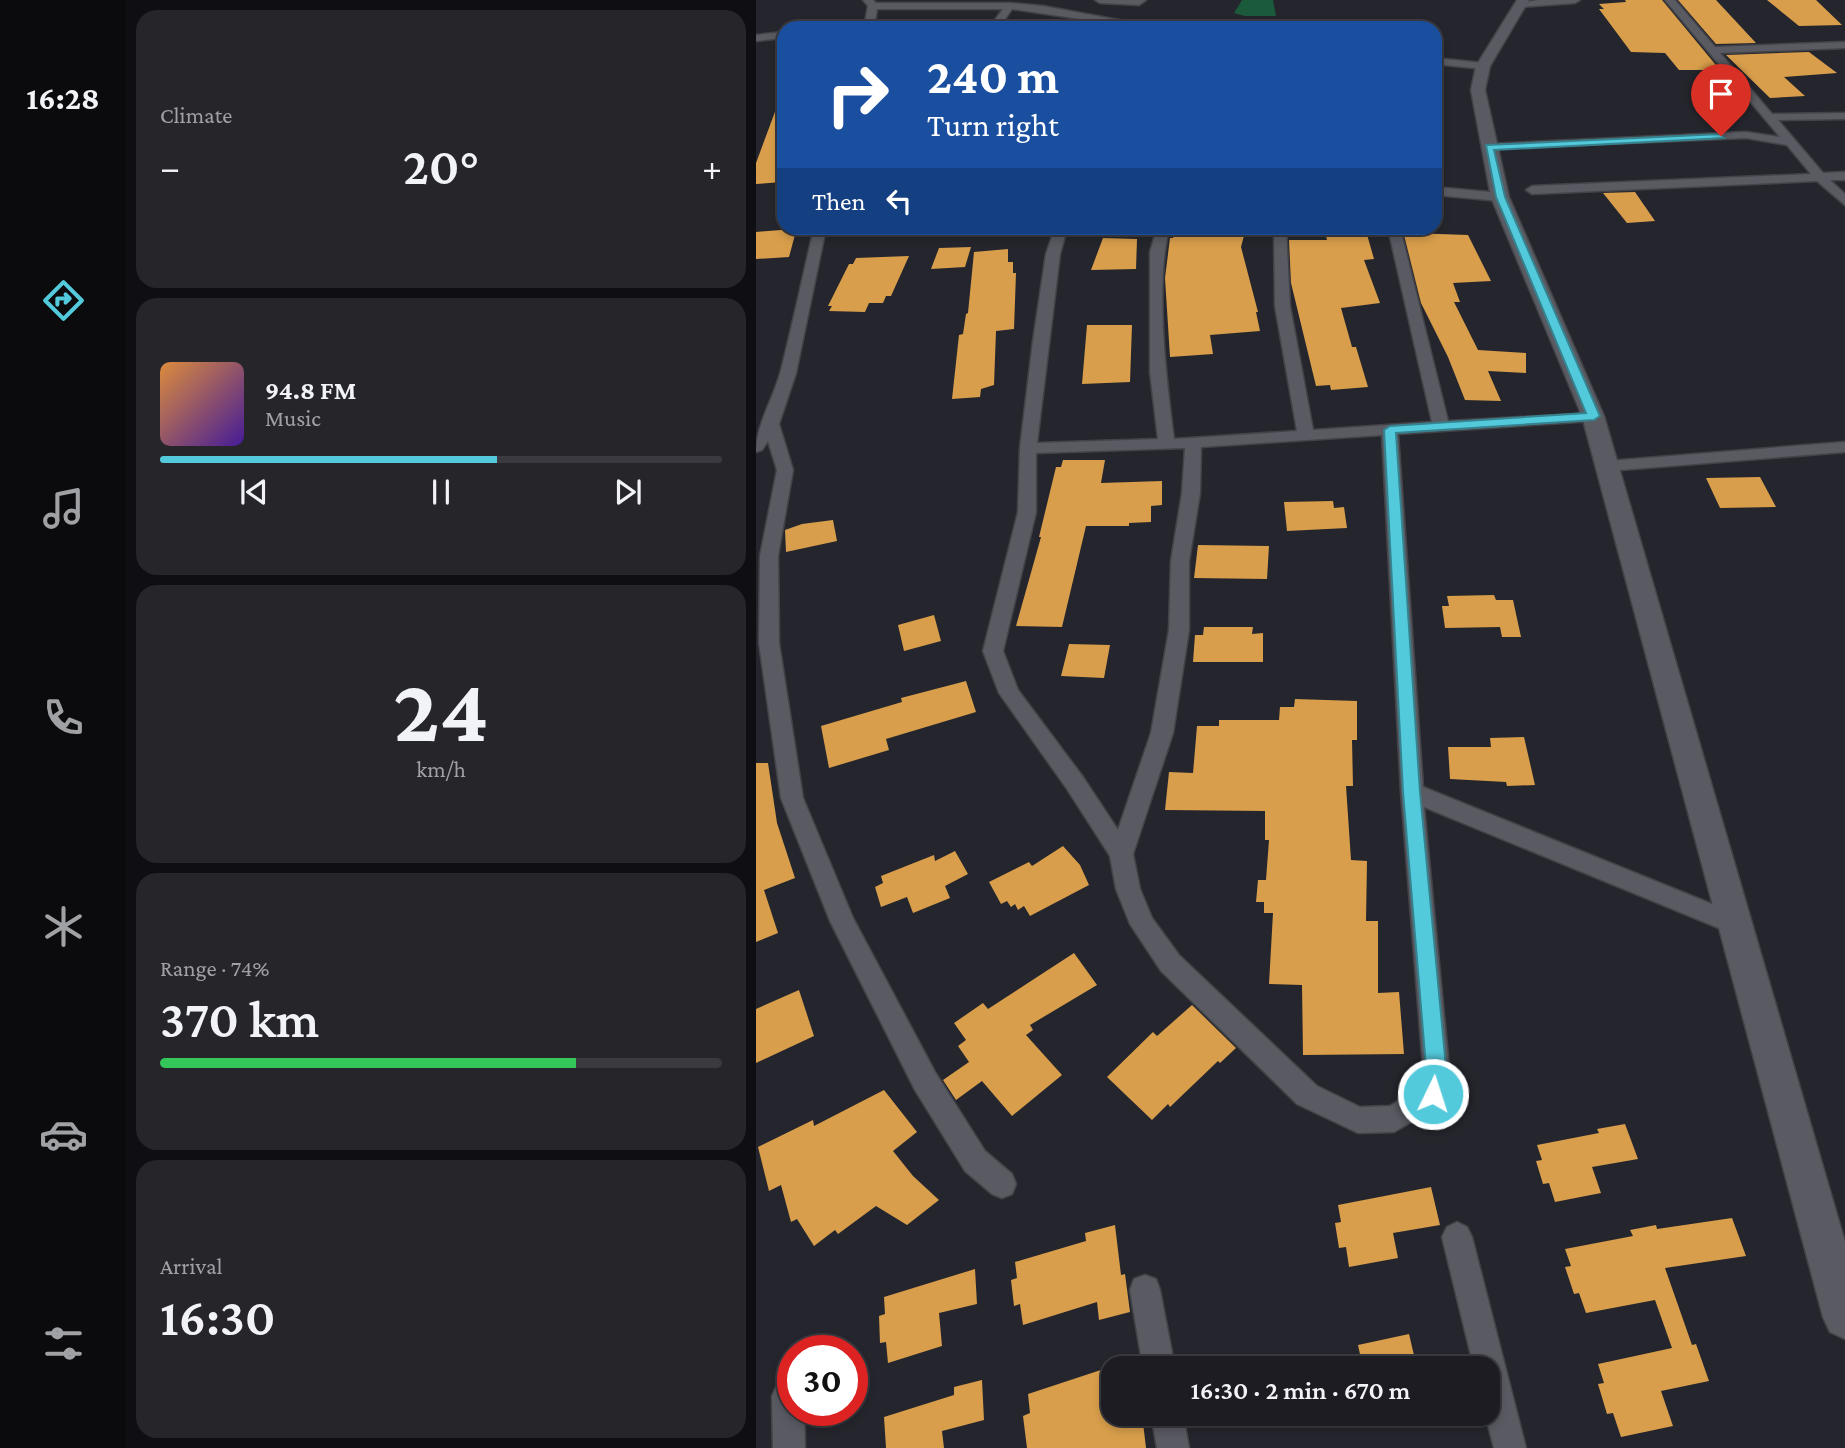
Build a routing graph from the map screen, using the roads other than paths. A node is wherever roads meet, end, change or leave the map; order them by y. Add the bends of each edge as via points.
1 (1068, 0) edge
2 (1100, 0) edge
3 (1140, 0) edge
4 (1575, 0) edge
5 (1670, 0) edge
6 (1522, 2) edge
7 (871, 3) edge
8 (1010, 6) junction
9 (1056, 11) junction
10 (870, 21) edge
11 (1000, 21) edge
12 (1098, 21) edge
13 (777, 36) edge
14 (756, 38) edge
15 (1845, 45) edge
16 (1712, 50) junction
17 (1442, 62) edge
18 (1483, 66) junction
19 (1845, 116) edge
20 (1773, 121) junction
21 (1746, 135) junction
22 (1790, 142) junction
23 (1489, 147) junction
24 (1845, 176) edge
25 (1820, 177) junction
26 (1532, 190) dead end
27 (1442, 192) edge
28 (1500, 197) junction
29 (1845, 201) edge
30 (818, 235) edge
31 (1059, 235) edge
32 (1161, 235) edge
33 (1280, 235) edge
34 (1396, 235) edge
35 (1594, 416) junction
36 (771, 424) junction
37 (1441, 425) junction
38 (1390, 430) junction
39 (1306, 434) junction
40 (1193, 443) junction
41 (1167, 444) junction
42 (756, 447) edge
43 (1845, 447) edge
44 (1028, 448) junction
45 (1608, 466) junction
46 (1412, 792) junction
47 (1121, 854) junction
48 (1734, 924) junction
49 (1002, 1184) dead end
50 (1457, 1237) dead end
51 (1145, 1290) dead end
52 (1845, 1317) edge
53 (1157, 1356) edge
54 (789, 1426) edge
55 (1169, 1426) edge
56 (789, 1448) edge
57 (1173, 1448) edge
58 (1510, 1448) edge

1 - 9 street
2 - 3 street
4 - 6 street
5 - 16 street
6 - 18 street
7 - 8 street
7 - 10 street
8 - 9 street
8 - 11 street
9 - 12 street
13 - 14 street
15 - 16 street
16 - 20 street
17 - 18 street
18 - 23 street via 1478,90
19 - 20 street
20 - 21 street
20 - 22 street
21 - 22 street
21 - 23 street
22 - 25 street
23 - 28 street
24 - 25 street
25 - 26 street
25 - 29 street
27 - 28 street
28 - 35 street
30 - 36 street via 788,373
31 - 44 street via 1046,295
32 - 41 street via 1157,252 1158,372
33 - 39 street via 1281,303
34 - 37 street
35 - 37 street
35 - 45 street
36 - 42 street
36 - 49 street via 785,470 769,556 769,643 792,798 842,921 925,1081 975,1161
37 - 38 street
38 - 39 street
38 - 46 street
39 - 40 street
40 - 41 street
40 - 47 street via 1180,561 1179,630 1162,733
41 - 44 street
43 - 45 street
44 - 47 street via 1027,512 993,651 1009,693
45 - 48 street
46 - 47 street via 1436,1067 1433,1094 1394,1119 1358,1120 1307,1095 1276,1068 1163,953 1142,924
46 - 48 street
48 - 52 street
50 - 58 street
51 - 53 street
54 - 56 street
55 - 57 street

